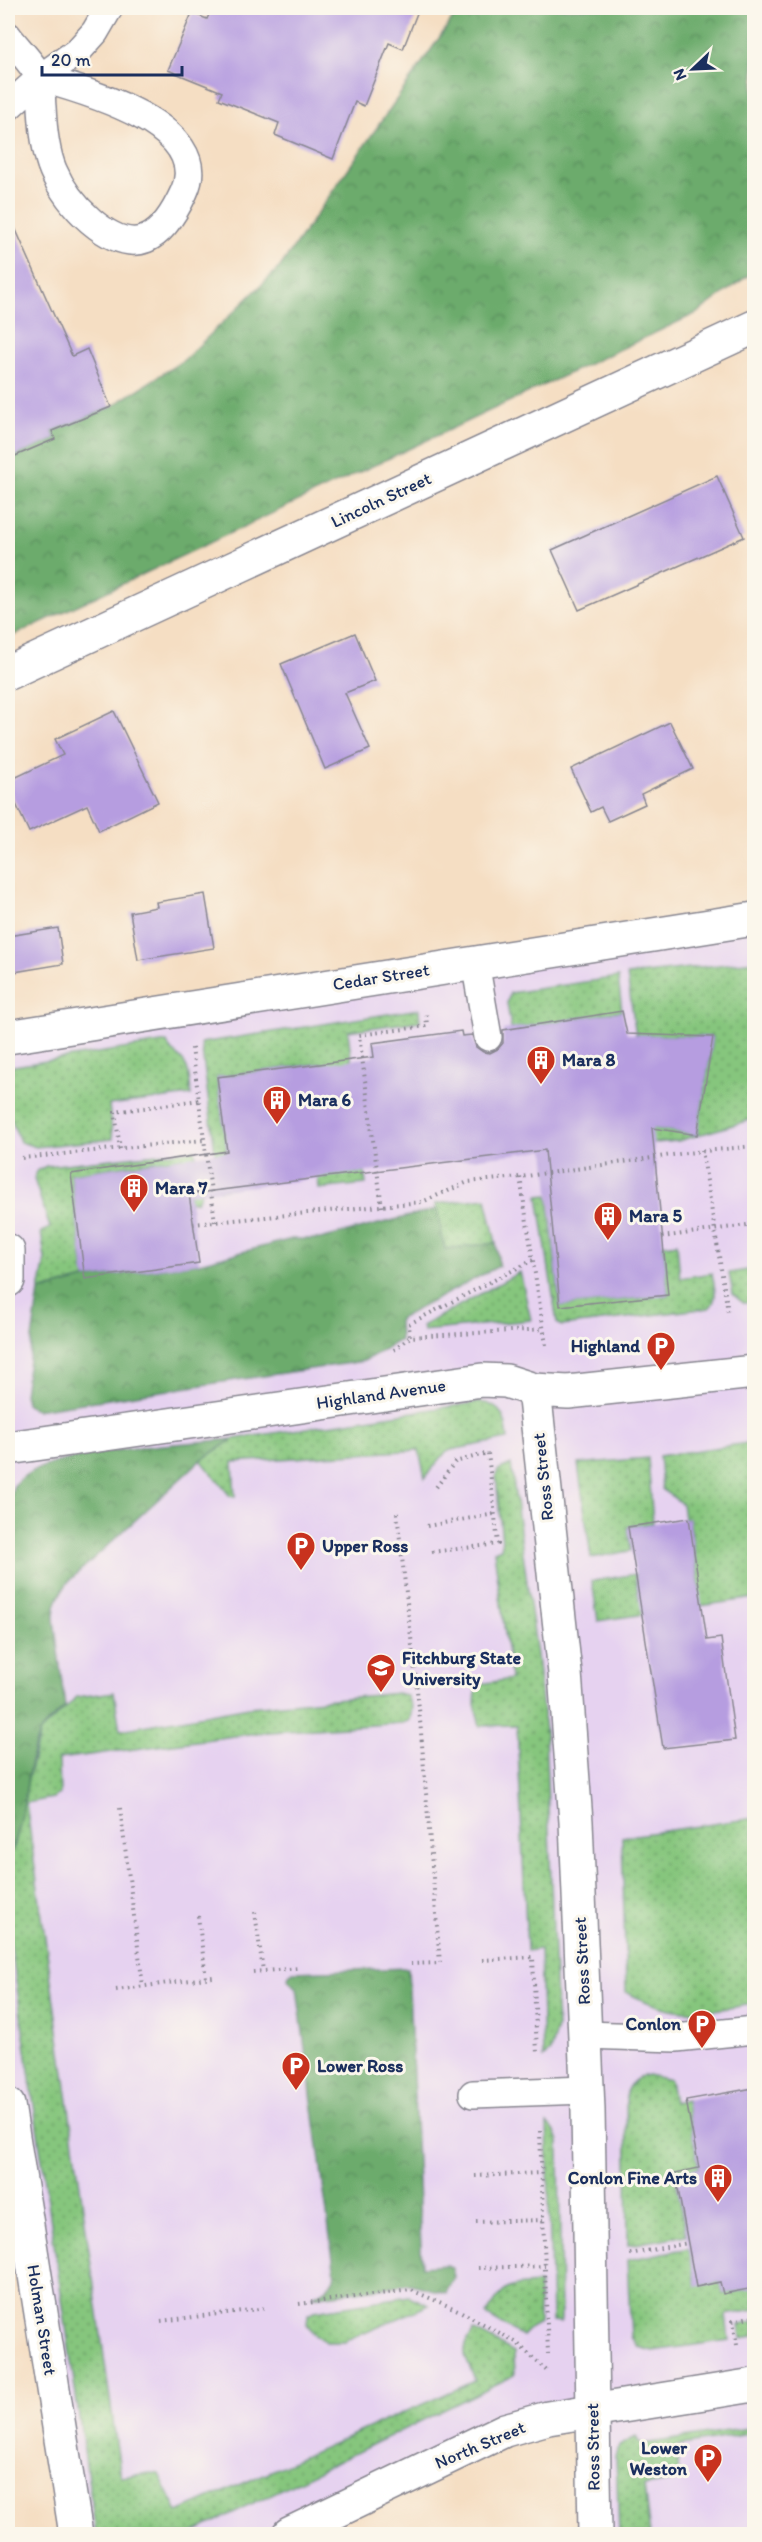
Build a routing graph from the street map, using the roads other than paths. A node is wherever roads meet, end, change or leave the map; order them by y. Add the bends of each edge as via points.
1 (109, 8) edge
2 (8, 36) edge
3 (40, 78) junction
4 (8, 107) edge
5 (754, 327) edge
6 (8, 673) edge
7 (754, 919) edge
8 (475, 962) junction
9 (8, 1037) edge
10 (488, 1037) dead end
11 (8, 1251) edge
12 (8, 1280) edge
13 (754, 1372) edge
14 (534, 1390) junction
15 (8, 1448) edge
16 (754, 2030) edge
17 (585, 2035) junction
18 (587, 2090) junction
19 (473, 2094) dead end
20 (8, 2105) edge
21 (754, 2385) edge
22 (592, 2411) junction
23 (76, 2535) edge
24 (289, 2535) edge
25 (595, 2535) edge

1 - 3 lane via 78,51
2 - 3 lane
3 - 3 lane via 88,91 128,108 156,124 176,143 187,158 189,175 172,216 159,231 129,243 108,235 67,194 53,169 43,130
3 - 4 lane
5 - 6 street, Lincoln Street
7 - 8 street, Cedar Street
8 - 9 street, Cedar Street
8 - 10 lane
11 - 12 street
13 - 14 street, Highland Avenue via 568,1392
14 - 15 street, Highland Avenue via 506,1381 482,1380
14 - 17 street, Ross Street via 565,1673
16 - 17 lane via 676,2038
17 - 18 street, Ross Street
18 - 19 lane
18 - 22 street, Ross Street
20 - 23 street, Holman Street
21 - 22 street, North Street
22 - 24 street, North Street via 505,2430
22 - 25 street, Ross Street

